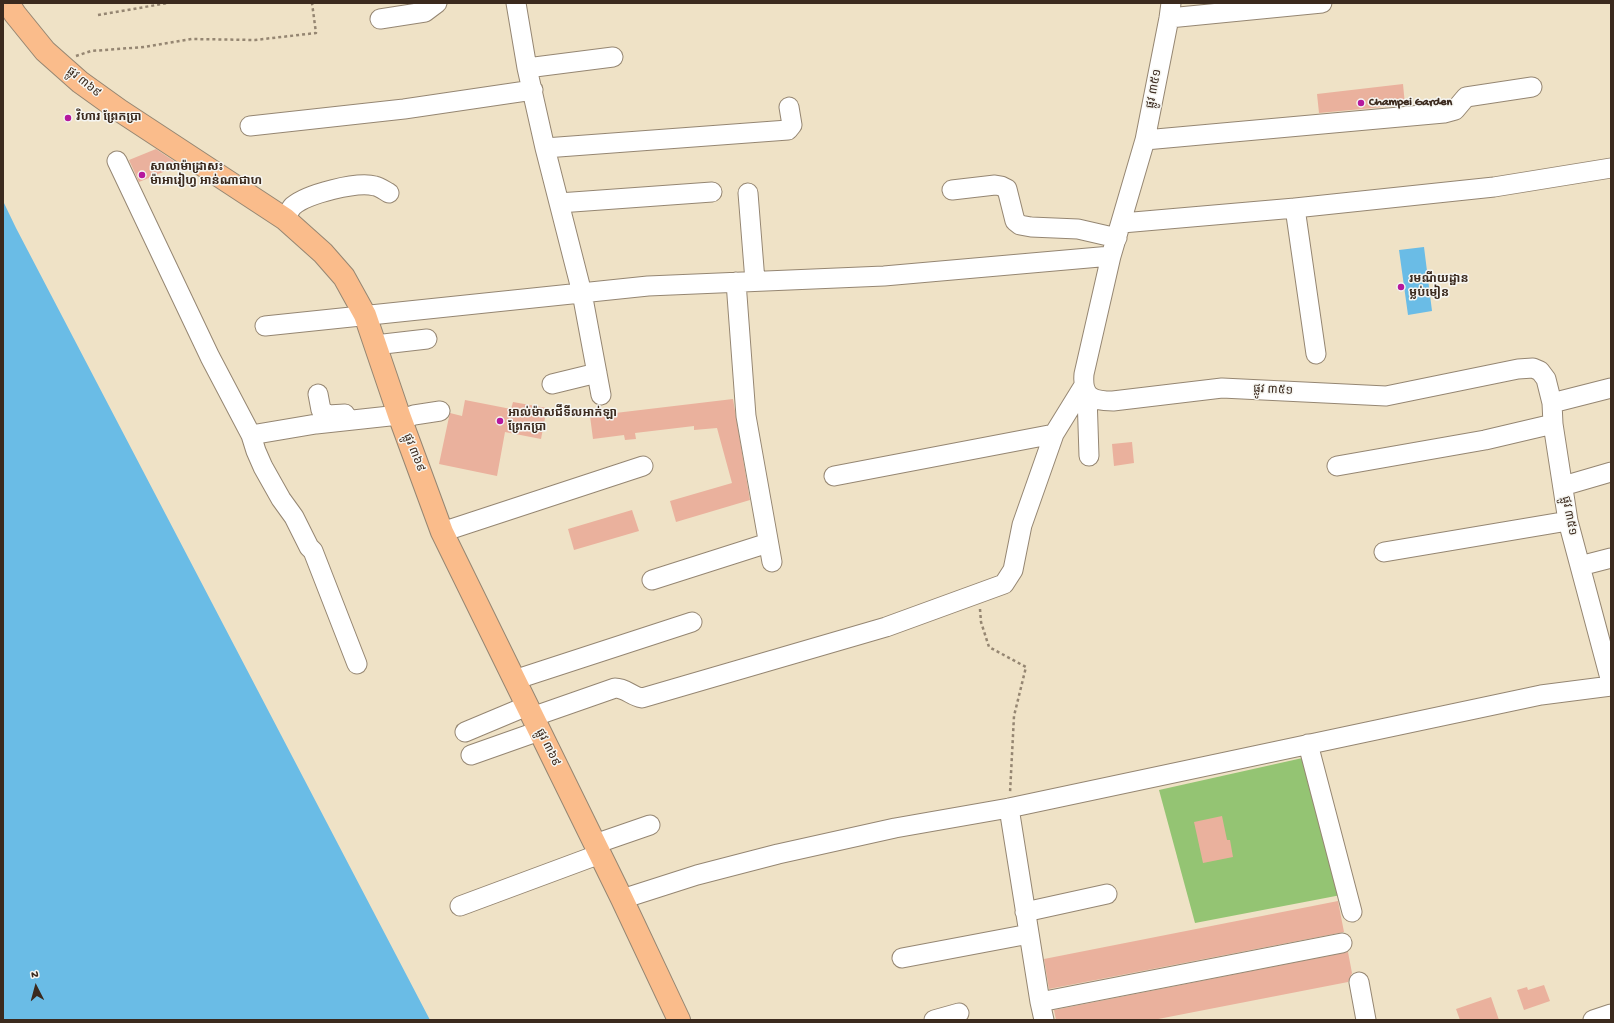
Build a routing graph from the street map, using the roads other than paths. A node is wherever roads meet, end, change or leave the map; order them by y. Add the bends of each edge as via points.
1 (8, 3) edge
2 (437, 3) edge
3 (519, 3) edge
4 (1322, 3) edge
5 (1170, 10) edge
6 (380, 19) dead end
7 (613, 57) dead end
8 (527, 68) junction
9 (1532, 88) dead end
10 (533, 90) junction
11 (789, 107) dead end
12 (250, 126) dead end
13 (1145, 140) junction
14 (545, 148) junction
15 (117, 161) dead end
16 (1611, 168) edge
17 (952, 190) dead end
18 (712, 192) dead end
19 (748, 192) dead end
20 (389, 193) dead end
21 (559, 203) junction
22 (1296, 208) junction
23 (285, 220) junction
24 (1119, 231) junction
25 (1111, 256) junction
26 (755, 281) junction
27 (736, 282) junction
28 (582, 293) junction
29 (365, 315) junction
30 (265, 326) dead end
31 (427, 339) dead end
32 (375, 345) junction
33 (1316, 354) dead end
34 (597, 373) junction
35 (552, 384) dead end
36 (1611, 388) edge
37 (1085, 391) junction
38 (318, 394) dead end
39 (601, 395) dead end
40 (1552, 403) junction
41 (440, 411) dead end
42 (398, 414) junction
43 (1553, 424) junction
44 (1054, 434) junction
45 (251, 435) junction
46 (1089, 456) dead end
47 (643, 466) dead end
48 (1337, 466) dead end
49 (1611, 472) edge
50 (834, 476) dead end
51 (1563, 486) junction
52 (1568, 521) junction
53 (442, 532) junction
54 (768, 543) junction
55 (1384, 552) dead end
56 (1611, 558) edge
57 (772, 562) dead end
58 (1580, 566) junction
59 (652, 580) dead end
60 (692, 622) dead end
61 (357, 664) dead end
62 (514, 680) junction
63 (1611, 682) edge
64 (1611, 686) edge
65 (533, 718) junction
66 (465, 732) dead end
67 (1308, 744) junction
68 (471, 755) dead end
69 (1009, 808) junction
70 (650, 825) dead end
71 (598, 849) junction
72 (1106, 894) dead end
73 (622, 899) junction
74 (460, 906) dead end
75 (1025, 912) junction
76 (1352, 912) dead end
77 (1029, 934) junction
78 (1342, 943) dead end
79 (902, 958) dead end
80 (1359, 982) dead end
81 (1042, 1011) edge
82 (959, 1013) dead end
83 (1611, 1014) edge
84 (679, 1020) edge
85 (934, 1020) edge
86 (1366, 1020) edge
87 (1593, 1020) edge

1 - 23 main road, ផ្លូវ ៣៦៩ via 45,51 80,82
2 - 6 street via 425,12
3 - 8 street
4 - 5 street
5 - 13 street, ផ្លូវ ៣៥១
7 - 8 street
8 - 10 street
9 - 13 street via 1466,98 1455,110 1444,113
10 - 12 street via 404,109
10 - 14 street
11 - 14 street via 792,125 788,130
13 - 24 street, ផ្លូវ ៣៥១
14 - 21 street
15 - 45 street via 210,357
16 - 22 street via 1494,186
17 - 24 street via 995,185 1007,189 1016,221 1020,225
18 - 21 street
19 - 26 street
20 - 23 street via 375,186 342,187 298,203 293,206
21 - 28 street
22 - 24 street
22 - 33 street
23 - 29 main road, ផ្លូវ ៣៦៩ via 323,253 344,278
24 - 25 street, ផ្លូវ ៣៥១
25 - 26 street via 884,276
25 - 37 street, ផ្លូវ ៣៥១ via 1084,374
26 - 27 street
27 - 28 street via 648,286
27 - 54 street via 746,416
28 - 29 street
28 - 34 street
29 - 30 street
29 - 32 main road, ផ្លូវ ៣៦៩
31 - 32 street
32 - 42 main road, ផ្លូវ ៣៦៩
34 - 35 street
34 - 39 street
36 - 40 street
37 - 40 street, ផ្លូវ ៣៥១ via 1100,401 1222,388 1386,396 1533,368 1540,371 1546,379
37 - 44 street
37 - 46 street
38 - 42 street via 321,410 328,415
40 - 43 street, ផ្លូវ ៣៥១
41 - 42 street via 414,415
42 - 45 street
42 - 53 main road, ផ្លូវ ៣៦៩
43 - 48 street via 1485,440
43 - 51 street, ផ្លូវ ៣៥១
44 - 50 street
44 - 65 street via 1022,525 1011,575 1004,584 886,627 642,698 634,697 623,688 615,688
45 - 61 street via 262,467 313,552
47 - 53 street
49 - 51 street
51 - 52 street, ផ្លូវ ៣៥១
52 - 55 street
52 - 58 street, ផ្លូវ ៣៥១
53 - 62 main road, ផ្លូវ ៣៦៩
54 - 57 street
54 - 59 street
56 - 58 street
58 - 63 street, ផ្លូវ ៣៥១
60 - 62 street
62 - 65 main road, ផ្លូវ ៣៦៩
64 - 67 street via 1540,695
65 - 66 street
65 - 68 street
65 - 71 main road, ផ្លូវ ៣៦៩
67 - 69 street
67 - 76 street
69 - 73 street via 895,828 778,854 697,875
69 - 75 street
70 - 71 street
71 - 73 main road, ផ្លូវ ៣៦៩
71 - 74 street
72 - 75 street
73 - 84 main road, ផ្លូវ ៣៦៩
75 - 77 street
77 - 79 street
77 - 81 street
78 - 81 street
80 - 86 street
82 - 85 street
83 - 87 street

